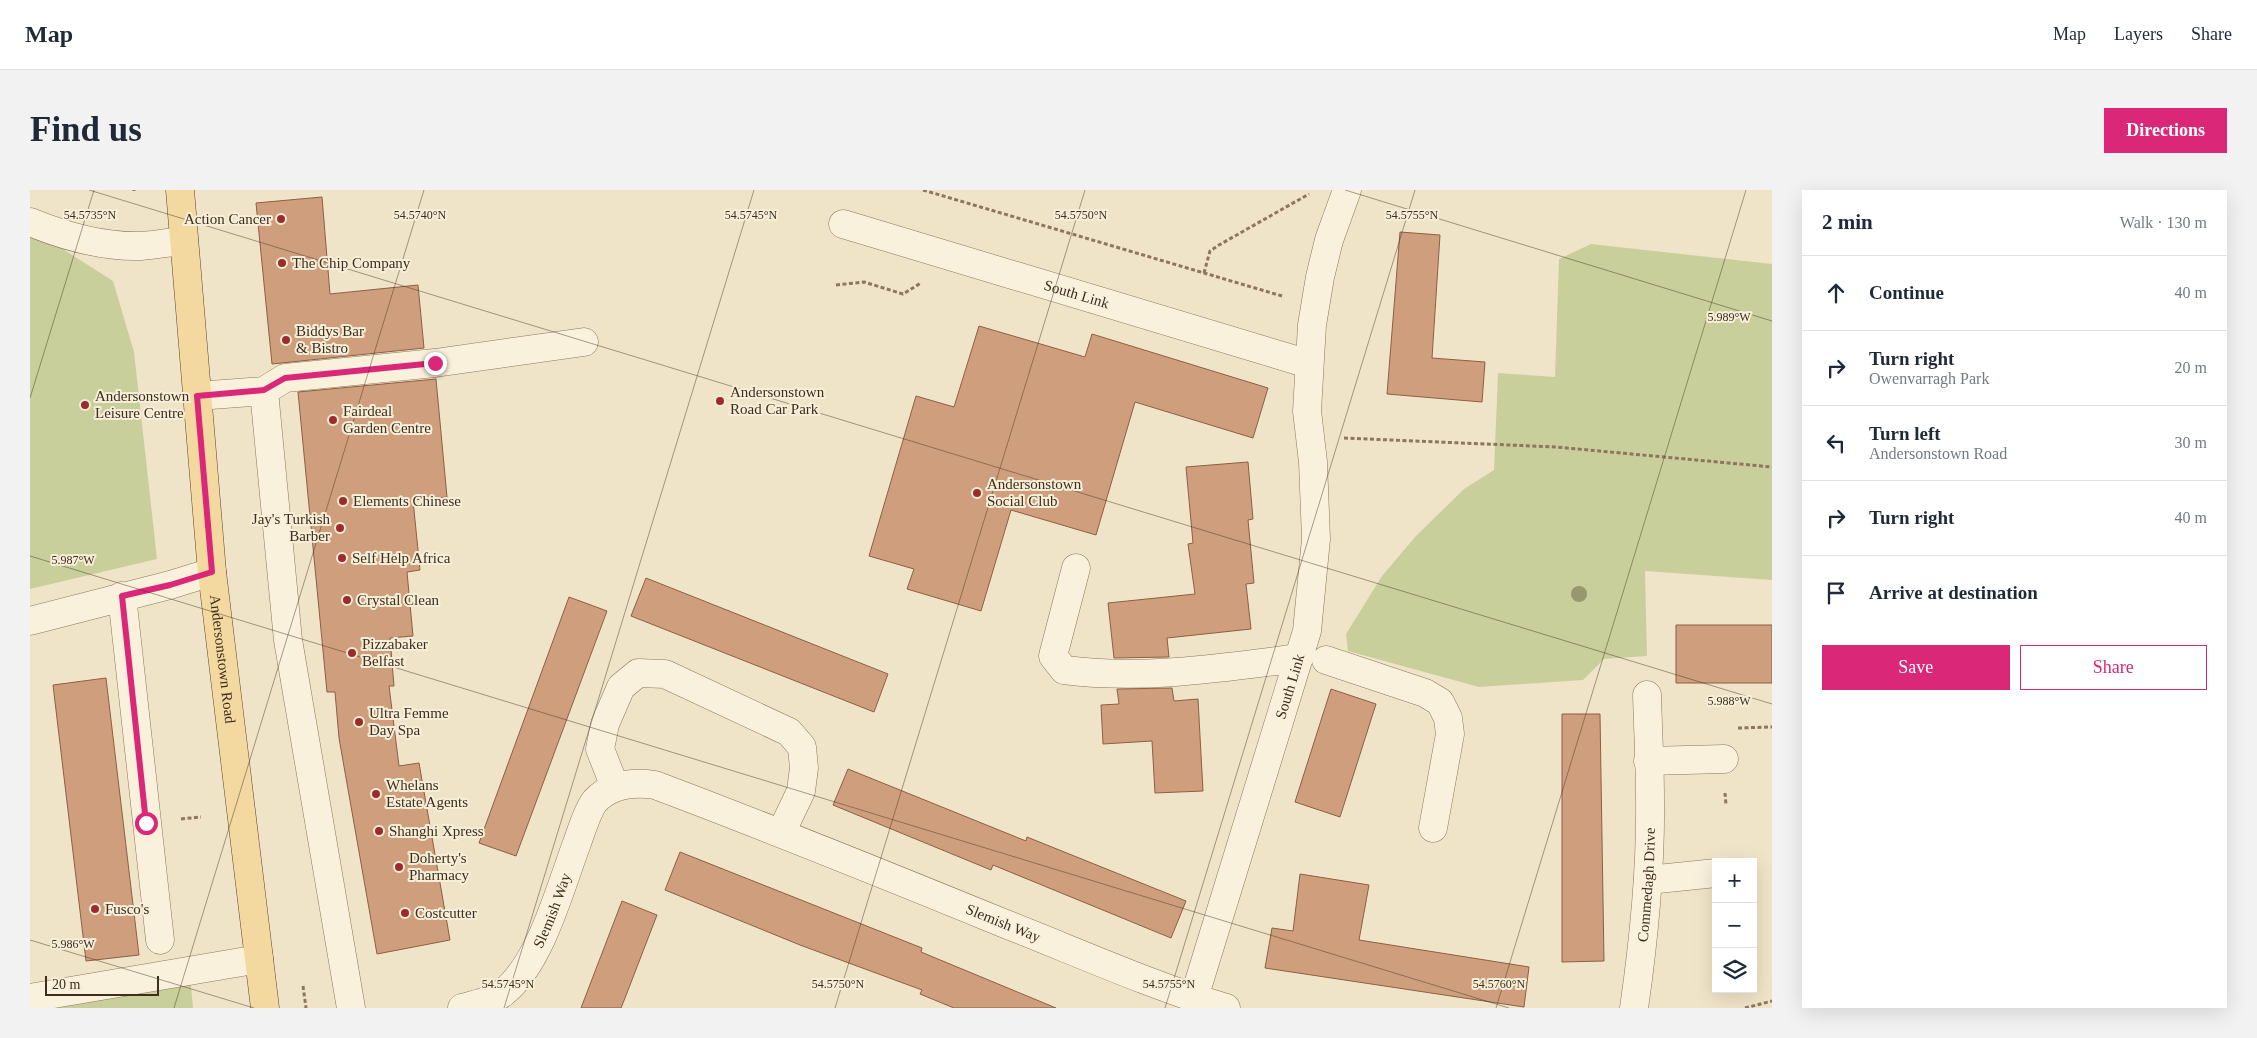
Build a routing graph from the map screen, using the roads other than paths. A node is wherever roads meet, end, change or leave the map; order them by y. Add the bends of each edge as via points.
1 (180, 190) edge
2 (1348, 190) edge
3 (30, 222) edge
4 (843, 224) dead end
5 (184, 241) junction
6 (584, 342) dead end
7 (1309, 364) junction
8 (264, 390) junction
9 (197, 396) junction
10 (1076, 568) dead end
11 (212, 572) junction
12 (122, 596) junction
13 (30, 621) edge
14 (1299, 658) junction
15 (1326, 660) dead end
16 (1647, 696) dead end
17 (1724, 759) dead end
18 (1648, 761) junction
19 (615, 787) junction
20 (1433, 828) dead end
21 (781, 833) junction
22 (1712, 873) edge
23 (1648, 880) junction
24 (160, 940) dead end
25 (259, 959) junction
26 (30, 998) edge
27 (1194, 998) junction
28 (265, 1008) edge
29 (351, 1008) edge
30 (462, 1008) edge
31 (1226, 1008) edge
32 (1634, 1008) edge

1 - 5 main road, Andersonstown Road
2 - 7 street, South Link via 1329,240 1320,277
3 - 5 street via 94,242 140,246
4 - 7 street, South Link
5 - 9 main road, Andersonstown Road
6 - 8 street via 435,363 285,378
7 - 14 street, South Link via 1307,411 1316,539 1307,631
8 - 9 street
8 - 29 street via 288,640
9 - 11 main road, Andersonstown Road
10 - 14 street via 1053,656 1064,670 1099,674 1164,674
11 - 12 street
11 - 25 main road, Andersonstown Road
12 - 13 street
12 - 24 street
14 - 27 street, South Link
15 - 20 street via 1425,693 1440,702 1448,718 1450,734
16 - 18 street, Commedagh Drive
17 - 18 street
18 - 23 street, Commedagh Drive
19 - 21 street, Slemish Way via 640,783 655,785
19 - 21 street via 600,749 605,724 621,687 638,673 665,674 789,732 802,747 801,791
19 - 30 street, Slemish Way via 595,802 536,950 522,975 503,994
21 - 27 street, Slemish Way
22 - 23 street
23 - 32 street, Commedagh Drive
25 - 26 street
25 - 28 main road, Andersonstown Road
27 - 31 street, Slemish Way

